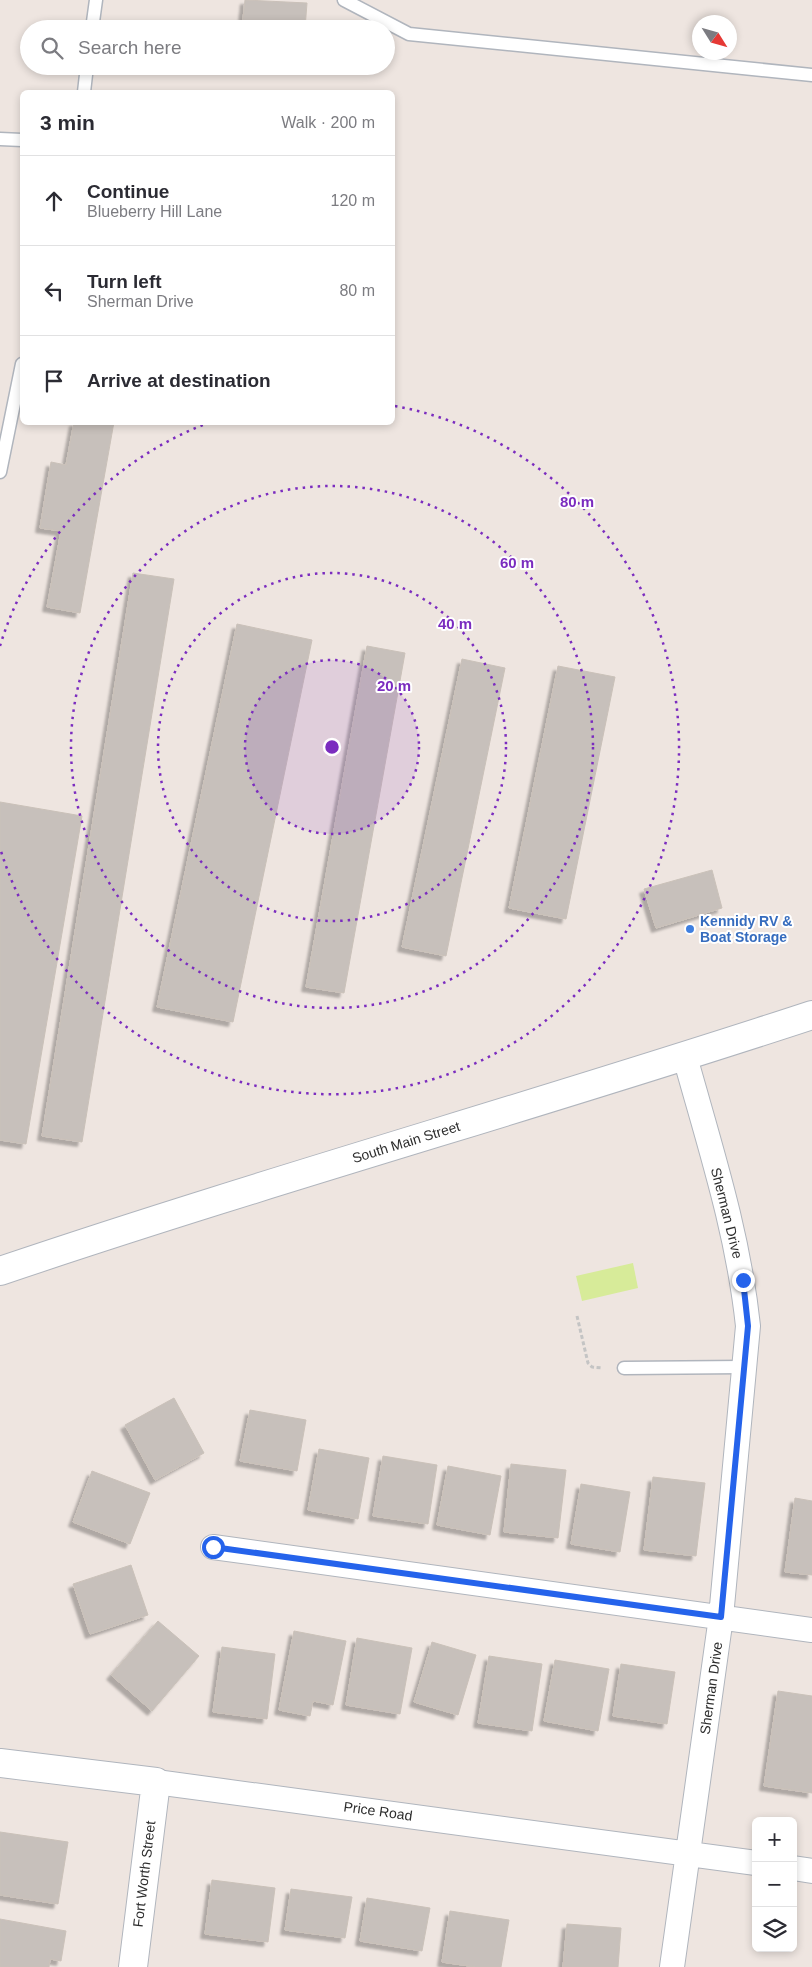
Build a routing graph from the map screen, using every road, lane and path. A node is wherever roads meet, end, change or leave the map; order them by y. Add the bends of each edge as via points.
1 (96, 0) edge
2 (344, 0) edge
3 (93, 20) edge
4 (382, 20) edge
5 (395, 27) edge
6 (86, 75) edge
7 (812, 75) edge
8 (84, 90) edge
9 (0, 139) edge
10 (20, 140) edge
11 (20, 374) edge
12 (0, 472) edge
13 (812, 1015) edge
14 (685, 1057) junction
15 (0, 1271) edge
16 (577, 1316) dead end
17 (744, 1367) junction
18 (624, 1368) joint
19 (213, 1547) dead end
20 (721, 1617) junction
21 (812, 1630) edge
22 (0, 1763) edge
23 (156, 1782) junction
24 (687, 1852) junction
25 (752, 1862) edge
26 (797, 1869) edge
27 (812, 1871) edge
28 (132, 1967) edge
29 (672, 1967) edge

1 - 3 lane
2 - 4 lane
5 - 7 lane via 409,34
6 - 8 lane
9 - 10 lane
11 - 12 lane
13 - 14 main road, South Main Street
14 - 15 main road, South Main Street via 164,1215
14 - 17 street, Sherman Drive via 738,1250 748,1326
16 - 18 path via 590,1366
17 - 18 lane
17 - 20 street, Sherman Drive
19 - 20 street
20 - 21 street
20 - 24 street, Sherman Drive
22 - 23 main road, Price Road
23 - 24 street, Price Road
23 - 28 main road, Fort Worth Street
24 - 25 street, Price Road
24 - 29 street, Sherman Drive
26 - 27 street

